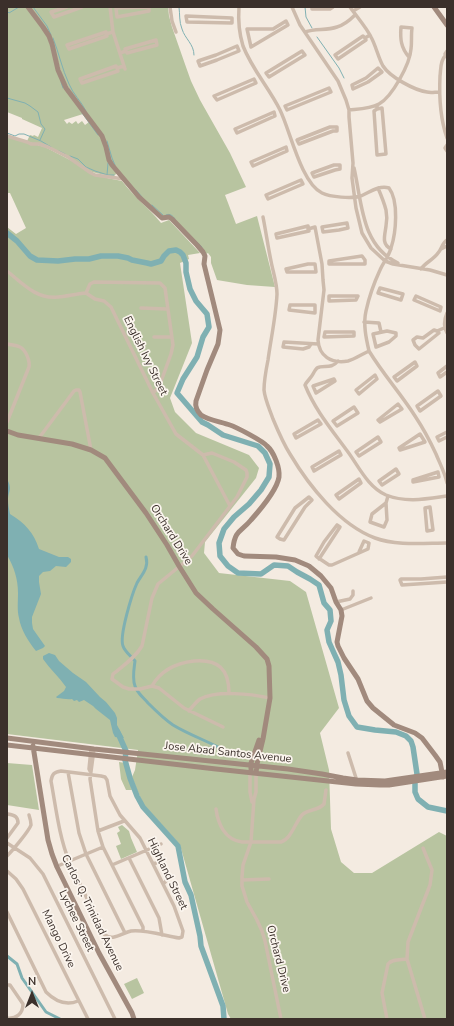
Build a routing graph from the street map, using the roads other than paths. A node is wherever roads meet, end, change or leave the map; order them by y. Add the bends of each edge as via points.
1 (28, 7) edge
2 (67, 7) edge
3 (82, 7) edge
4 (110, 7) edge
5 (170, 7) edge
6 (239, 7) edge
7 (292, 7) edge
8 (312, 7) edge
9 (333, 7) edge
10 (350, 7) edge
11 (360, 7) edge
12 (365, 7) edge
13 (434, 7) edge
14 (110, 13) junction
15 (116, 13) junction
16 (354, 13) junction
17 (232, 21) junction
18 (239, 21) junction
19 (447, 25) edge
20 (114, 32) junction
21 (176, 32) dead end
22 (305, 32) junction
23 (106, 34) junction
24 (370, 35) junction
25 (249, 38) junction
26 (365, 38) junction
27 (241, 39) junction
28 (243, 46) junction
29 (238, 48) junction
30 (126, 51) junction
31 (120, 53) junction
32 (446, 55) edge
33 (409, 57) junction
34 (384, 67) junction
35 (117, 68) junction
36 (380, 70) junction
37 (267, 75) junction
38 (261, 78) junction
39 (399, 80) junction
40 (255, 81) junction
41 (439, 92) junction
42 (377, 107) junction
43 (286, 108) junction
44 (349, 110) junction
45 (280, 111) junction
46 (274, 114) junction
47 (7, 136) edge
48 (447, 138) edge
49 (298, 142) junction
50 (293, 145) junction
51 (447, 145) edge
52 (287, 149) junction
53 (447, 151) edge
54 (353, 163) junction
55 (313, 175) junction
56 (308, 178) junction
57 (124, 179) junction
58 (302, 182) junction
59 (378, 188) junction
60 (359, 196) junction
61 (354, 197) junction
62 (263, 217) dead end
63 (308, 229) junction
64 (323, 230) junction
65 (316, 231) junction
66 (447, 240) edge
67 (447, 246) edge
68 (391, 249) junction
69 (441, 249) junction
70 (387, 257) junction
71 (385, 261) junction
72 (329, 263) junction
73 (322, 266) junction
74 (403, 266) junction
75 (316, 268) junction
76 (421, 269) junction
77 (7, 271) edge
78 (447, 275) edge
79 (372, 289) junction
80 (380, 290) junction
81 (86, 293) junction
82 (329, 299) junction
83 (322, 300) junction
84 (141, 308) dead end
85 (167, 309) junction
86 (315, 309) junction
87 (322, 309) junction
88 (440, 309) junction
89 (447, 313) edge
90 (364, 322) junction
91 (444, 328) junction
92 (437, 331) junction
93 (381, 332) junction
94 (447, 333) edge
95 (319, 334) junction
96 (324, 334) junction
97 (154, 337) dead end
98 (172, 337) junction
99 (7, 344) edge
100 (310, 344) junction
101 (318, 344) junction
102 (369, 351) junction
103 (338, 361) junction
104 (447, 366) edge
105 (383, 372) junction
106 (447, 372) edge
107 (376, 377) junction
108 (396, 379) junction
109 (391, 383) junction
110 (315, 389) junction
111 (308, 392) junction
112 (153, 393) junction
113 (405, 403) junction
114 (400, 406) junction
115 (419, 409) junction
116 (413, 412) junction
117 (324, 419) junction
118 (7, 422) edge
119 (319, 422) junction
120 (335, 424) junction
121 (330, 428) junction
122 (7, 431) edge
123 (447, 432) edge
124 (427, 436) junction
125 (447, 437) edge
126 (39, 438) junction
127 (422, 438) junction
128 (438, 439) junction
129 (430, 443) junction
130 (346, 449) junction
131 (91, 450) junction
132 (340, 453) junction
133 (357, 454) junction
134 (203, 455) junction
135 (352, 457) junction
136 (438, 475) junction
137 (446, 475) edge
138 (365, 478) junction
139 (360, 481) junction
140 (380, 483) junction
141 (447, 483) edge
142 (374, 488) junction
143 (318, 492) junction
144 (388, 496) junction
145 (447, 496) edge
146 (311, 498) junction
147 (426, 499) junction
148 (386, 503) junction
149 (230, 506) junction
150 (428, 508) junction
151 (344, 520) junction
152 (369, 535) junction
153 (367, 542) junction
154 (447, 543) edge
155 (359, 552) junction
156 (179, 566) junction
157 (447, 577) edge
158 (447, 582) edge
159 (353, 591) dead end
160 (370, 598) dead end
161 (336, 602) junction
162 (341, 610) junction
163 (152, 686) junction
164 (229, 693) junction
165 (270, 700) junction
166 (189, 711) junction
167 (223, 727) dead end
168 (7, 738) edge
169 (34, 741) junction
170 (7, 744) edge
171 (33, 748) junction
172 (92, 752) junction
173 (348, 753) dead end
174 (130, 756) junction
175 (254, 766) junction
176 (68, 772) junction
177 (90, 773) junction
178 (253, 773) junction
179 (442, 775) edge
180 (356, 782) junction
181 (326, 790) dead end
182 (216, 809) dead end
183 (7, 815) edge
184 (29, 815) dead end
185 (124, 821) junction
186 (98, 831) junction
187 (7, 838) edge
188 (251, 842) junction
189 (7, 843) edge
190 (161, 844) dead end
191 (103, 847) junction
192 (14, 848) junction
193 (423, 848) dead end
194 (146, 850) junction
195 (86, 854) junction
196 (7, 856) edge
197 (129, 858) junction
198 (69, 861) junction
199 (153, 864) junction
200 (60, 865) dead end
201 (112, 865) junction
202 (7, 871) edge
203 (269, 879) dead end
204 (242, 880) junction
205 (163, 884) junction
206 (7, 912) edge
207 (143, 931) junction
208 (125, 933) junction
209 (162, 935) junction
210 (407, 959) junction
211 (7, 985) edge
212 (78, 1001) junction
213 (7, 1018) edge
214 (88, 1019) edge
215 (115, 1019) edge
216 (134, 1019) edge
217 (281, 1019) edge
218 (387, 1019) edge
219 (425, 1019) edge

1 - 57 street via 49,36 66,88 100,133 111,162
2 - 3 street via 51,12 54,16
4 - 14 street
5 - 21 street
6 - 18 street
7 - 22 street
8 - 9 street via 312,10
10 - 16 street
11 - 12 street
11 - 16 street
13 - 19 street
14 - 15 street
14 - 20 street
15 - 15 street via 117,17 149,11 149,7 116,8
16 - 22 street via 338,27
16 - 24 street
17 - 17 street via 232,18 186,16 187,22
17 - 18 street
18 - 27 street
20 - 23 street
20 - 31 street
22 - 44 street via 338,80
23 - 23 street via 106,32 67,45 69,49 107,36
24 - 26 street
24 - 34 street
25 - 25 street via 251,47 288,25 286,21 273,29 247,29
25 - 27 street
26 - 26 street via 363,36 335,55 338,58 366,40
27 - 28 street
28 - 29 street
28 - 38 street
29 - 29 street via 238,51 200,66 198,61 237,46
30 - 30 street via 127,53 157,44 156,40 125,49
30 - 31 street
31 - 35 street via 125,67
32 - 41 street via 442,58
33 - 33 street via 412,28 401,28 402,48
33 - 39 street
34 - 36 street
34 - 39 street
35 - 35 street via 116,66 80,79 82,83 118,71
36 - 36 street via 382,72 354,89 352,85 378,68
37 - 37 street via 266,73 302,51 305,55 269,77
37 - 38 street
38 - 40 street
38 - 45 street
39 - 41 street via 426,92
39 - 42 street via 392,92
40 - 40 street via 256,83 217,100 214,96 254,78
41 - 48 street via 442,123
42 - 42 street via 374,111 377,155 386,154 382,108
42 - 44 street
43 - 43 street via 329,88 331,92 287,110
43 - 45 street
44 - 54 street
45 - 46 street
45 - 50 street
46 - 46 street via 275,116 237,133 235,129
47 - 57 street via 48,147 91,173
49 - 49 street via 299,144 338,131 337,126 297,140
49 - 50 street
50 - 52 street
50 - 56 street
51 - 53 street
52 - 52 street via 286,147 251,162 253,166
54 - 60 street
54 - 61 street
55 - 55 street via 312,173 340,165 340,169 314,177
55 - 56 street
56 - 58 street
56 - 61 street via 321,193
57 - 161 street via 162,218 172,219 205,256 204,264 220,330 218,344 196,401 197,409 202,415 232,425 267,446 278,468 279,478 275,487 237,534 233,548 244,556 295,560 309,566 331,588
58 - 58 street via 303,184 268,199 266,195 301,180
59 - 60 street
59 - 68 street via 387,217 384,241
59 - 68 street via 385,186 393,192 396,218
60 - 61 street
60 - 70 street via 368,232 374,244
61 - 71 street via 362,233 371,248
62 - 143 street via 277,293 264,390 267,404 290,454
63 - 63 street via 308,226 276,234 277,238 309,231
63 - 65 street via 315,227
64 - 64 street via 322,227 347,223 348,228
64 - 65 street
65 - 73 street
66 - 69 street
67 - 69 street
68 - 70 street
69 - 76 street
70 - 71 street
70 - 74 street
71 - 74 street
71 - 79 street
72 - 72 street via 365,264 365,260 362,256
72 - 73 street
73 - 75 street
73 - 83 street
74 - 76 street
75 - 75 street via 315,264 308,264 286,269 286,272 316,272
76 - 78 street
77 - 81 street via 34,292 44,296
79 - 80 street
79 - 90 street
80 - 80 street via 378,294 402,300 403,294
81 - 85 street via 90,284 94,282 160,283 165,288
81 - 112 street, English Ivy Street via 111,307
82 - 82 street via 329,296 358,296 356,300
82 - 83 street
83 - 87 street
84 - 85 street
85 - 98 street
86 - 86 street via 315,306 290,306 289,310 315,313
86 - 87 street
87 - 95 street
88 - 88 street via 441,307 416,296 414,300
88 - 89 street
89 - 91 street
90 - 93 street via 379,323
90 - 102 street
91 - 92 street
91 - 94 street
92 - 92 street via 434,330 423,338 416,337 413,340 415,345 419,349 439,332
93 - 93 street via 373,334 376,347 396,336 396,333
95 - 96 street
95 - 101 street
96 - 96 street via 324,337 354,336 354,332
97 - 98 street
98 - 112 street via 171,354 159,387
99 - 118 street via 22,348 29,364
100 - 100 street via 284,342 283,347 303,349
100 - 101 street
101 - 103 street via 324,355
102 - 103 street via 349,360
102 - 105 street
103 - 111 street via 336,365 317,368 305,384
104 - 106 street via 438,373 440,377
105 - 107 street
105 - 109 street
107 - 107 street via 375,375 356,390 359,394 377,379
108 - 108 street via 394,377 415,362 417,366 397,381
108 - 109 street
109 - 113 street
110 - 110 street via 313,386 334,379 335,381 316,393
110 - 111 street
111 - 117 street
112 - 134 street, English Ivy Street via 176,434
113 - 114 street
113 - 116 street
114 - 114 street via 402,408 380,422 378,420 398,404
115 - 115 street via 417,406 438,392 441,396 420,411
115 - 116 street
116 - 124 street
117 - 119 street
117 - 121 street
119 - 119 street via 318,420 294,434 296,438 321,424
120 - 120 street via 333,421 354,407 358,413 337,426
120 - 121 street
121 - 130 street
122 - 126 street, Orchard Drive
123 - 128 street via 437,437
124 - 127 street
124 - 129 street
125 - 128 street via 439,441
126 - 131 street, Orchard Drive
126 - 131 street via 74,391 78,390
127 - 127 street via 420,434 399,448 400,450 425,442
128 - 129 street
129 - 137 street
130 - 132 street
130 - 135 street
131 - 156 street, Orchard Drive via 105,458 146,513
132 - 132 street via 342,456 314,472 312,467 339,451
133 - 133 street via 356,452 378,437 381,442 359,456
133 - 135 street
134 - 149 street, English Ivy Street
134 - 149 street via 212,453 246,470 247,477
135 - 138 street
136 - 136 street via 439,477 413,482 438,472
136 - 137 street
137 - 141 street
138 - 139 street
138 - 142 street
139 - 139 street via 359,479 336,495 339,499 361,483
140 - 140 street via 379,481 396,469 399,474 382,485
140 - 142 street
142 - 144 street
143 - 146 street
143 - 151 street
144 - 147 street via 407,500
144 - 148 street
145 - 147 street
146 - 146 street via 295,508 277,536 280,539 284,540
147 - 150 street
148 - 148 street via 372,514 370,522 384,527 387,520
149 - 156 street via 192,556
150 - 150 street via 425,508 428,530 433,530
151 - 152 street
151 - 155 street via 324,542 316,556 332,565
152 - 153 street
152 - 154 street via 392,542
153 - 155 street via 364,541
153 - 155 street via 368,549
156 - 163 street via 162,580 155,590 142,646 131,660 113,674 112,679 123,688 140,690
156 - 165 street, Orchard Drive via 196,593 267,659
157 - 158 street via 400,580 402,585
159 - 161 street via 350,599
160 - 162 street
161 - 162 street
162 - 179 street via 338,646 358,679 367,701 394,725 422,738 438,758
163 - 164 street via 162,673 170,668 203,660 219,666 225,673
163 - 166 street via 159,688
164 - 165 street
164 - 166 street via 202,698
165 - 175 street, Orchard Drive
166 - 167 street
168 - 169 street, Jose Abad Santos Avenue
169 - 171 street, Carlos Q. Trinidad Avenue
169 - 172 street, Jose Abad Santos Avenue
170 - 171 street, Jose Abad Santos Avenue
171 - 172 street, Jose Abad Santos Avenue
171 - 216 street, Carlos Q. Trinidad Avenue via 52,854
172 - 174 street, Jose Abad Santos Avenue
172 - 177 street
173 - 180 street
174 - 175 street, Jose Abad Santos Avenue
174 - 178 street, Jose Abad Santos Avenue
175 - 178 street, Orchard Drive
175 - 180 street, Jose Abad Santos Avenue via 322,774
176 - 177 street
176 - 195 street via 79,832
176 - 198 street via 53,774 51,781
177 - 185 street, Highland Street via 105,777 113,804
177 - 186 street
178 - 180 street, Jose Abad Santos Avenue
178 - 188 street, Orchard Drive via 256,792
179 - 180 street, Jose Abad Santos Avenue via 380,785
181 - 188 street via 324,804 320,808 304,813 284,841
182 - 188 street via 227,836 236,842
183 - 187 street via 15,816 18,823
184 - 192 street via 30,827
185 - 186 street
185 - 194 street, Highland Street via 140,838
186 - 191 street
188 - 204 street, Orchard Drive via 243,865
189 - 192 street, Lychee Street
190 - 194 street
191 - 195 street
191 - 201 street
192 - 196 street
192 - 215 street, Lychee Street via 30,858 43,874
193 - 210 street via 432,870 430,885 408,942
194 - 197 street
194 - 199 street, Highland Street
195 - 198 street
195 - 208 street
197 - 201 street
197 - 209 street via 159,918
198 - 200 street
198 - 208 street via 103,931 107,936 114,938
199 - 205 street, Highland Street
199 - 205 street via 159,862 166,869 168,876
201 - 207 street
202 - 212 street, Mango Drive via 24,889
203 - 204 street
204 - 217 street, Orchard Drive via 244,895 265,941
205 - 209 street, Highland Street via 183,931 182,937 179,938
206 - 212 street via 46,992 57,1001
207 - 208 street
207 - 209 street
210 - 218 street via 394,960 388,964 382,993
210 - 219 street
211 - 213 street via 10,985 24,1007 19,1016
212 - 214 street, Mango Drive

